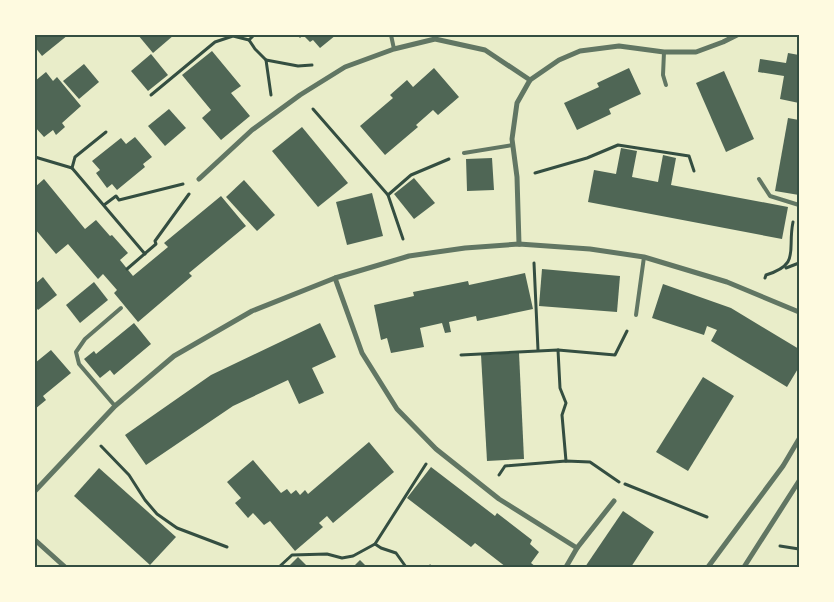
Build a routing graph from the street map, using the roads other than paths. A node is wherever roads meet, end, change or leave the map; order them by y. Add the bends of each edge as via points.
1 (391, 35) edge
2 (736, 35) edge
3 (394, 49) junction
4 (664, 52) junction
5 (530, 80) junction
6 (666, 85) dead end
7 (513, 145) junction
8 (464, 153) road end
9 (199, 179) road end
10 (759, 180) dead end
11 (798, 204) edge
12 (519, 244) junction
13 (644, 257) junction
14 (335, 278) junction
15 (121, 308) dead end
16 (799, 312) edge
17 (636, 315) road end
18 (115, 406) junction
19 (799, 439) edge
20 (799, 481) edge
21 (35, 491) edge
22 (614, 501) dead end
23 (35, 540) edge
24 (577, 548) junction
25 (65, 567) edge
26 (566, 567) edge
27 (708, 567) edge
28 (744, 567) edge

1 - 3 lane
2 - 4 street via 696,52
3 - 5 street via 435,39 485,50
3 - 9 street via 345,66 300,95 252,130
4 - 5 street via 619,46 580,51 559,60
4 - 6 lane
5 - 7 street via 516,103
7 - 8 lane
7 - 12 street
10 - 11 lane via 770,196
12 - 13 street
12 - 14 street via 410,256
13 - 16 street via 727,282
13 - 17 lane
14 - 18 street via 244,315 174,356
14 - 24 street via 362,354 398,409 436,449 488,490
15 - 18 lane via 85,339 76,352 78,364
18 - 21 street
19 - 27 street via 784,466
20 - 28 street
22 - 24 street
23 - 25 street
24 - 26 street

